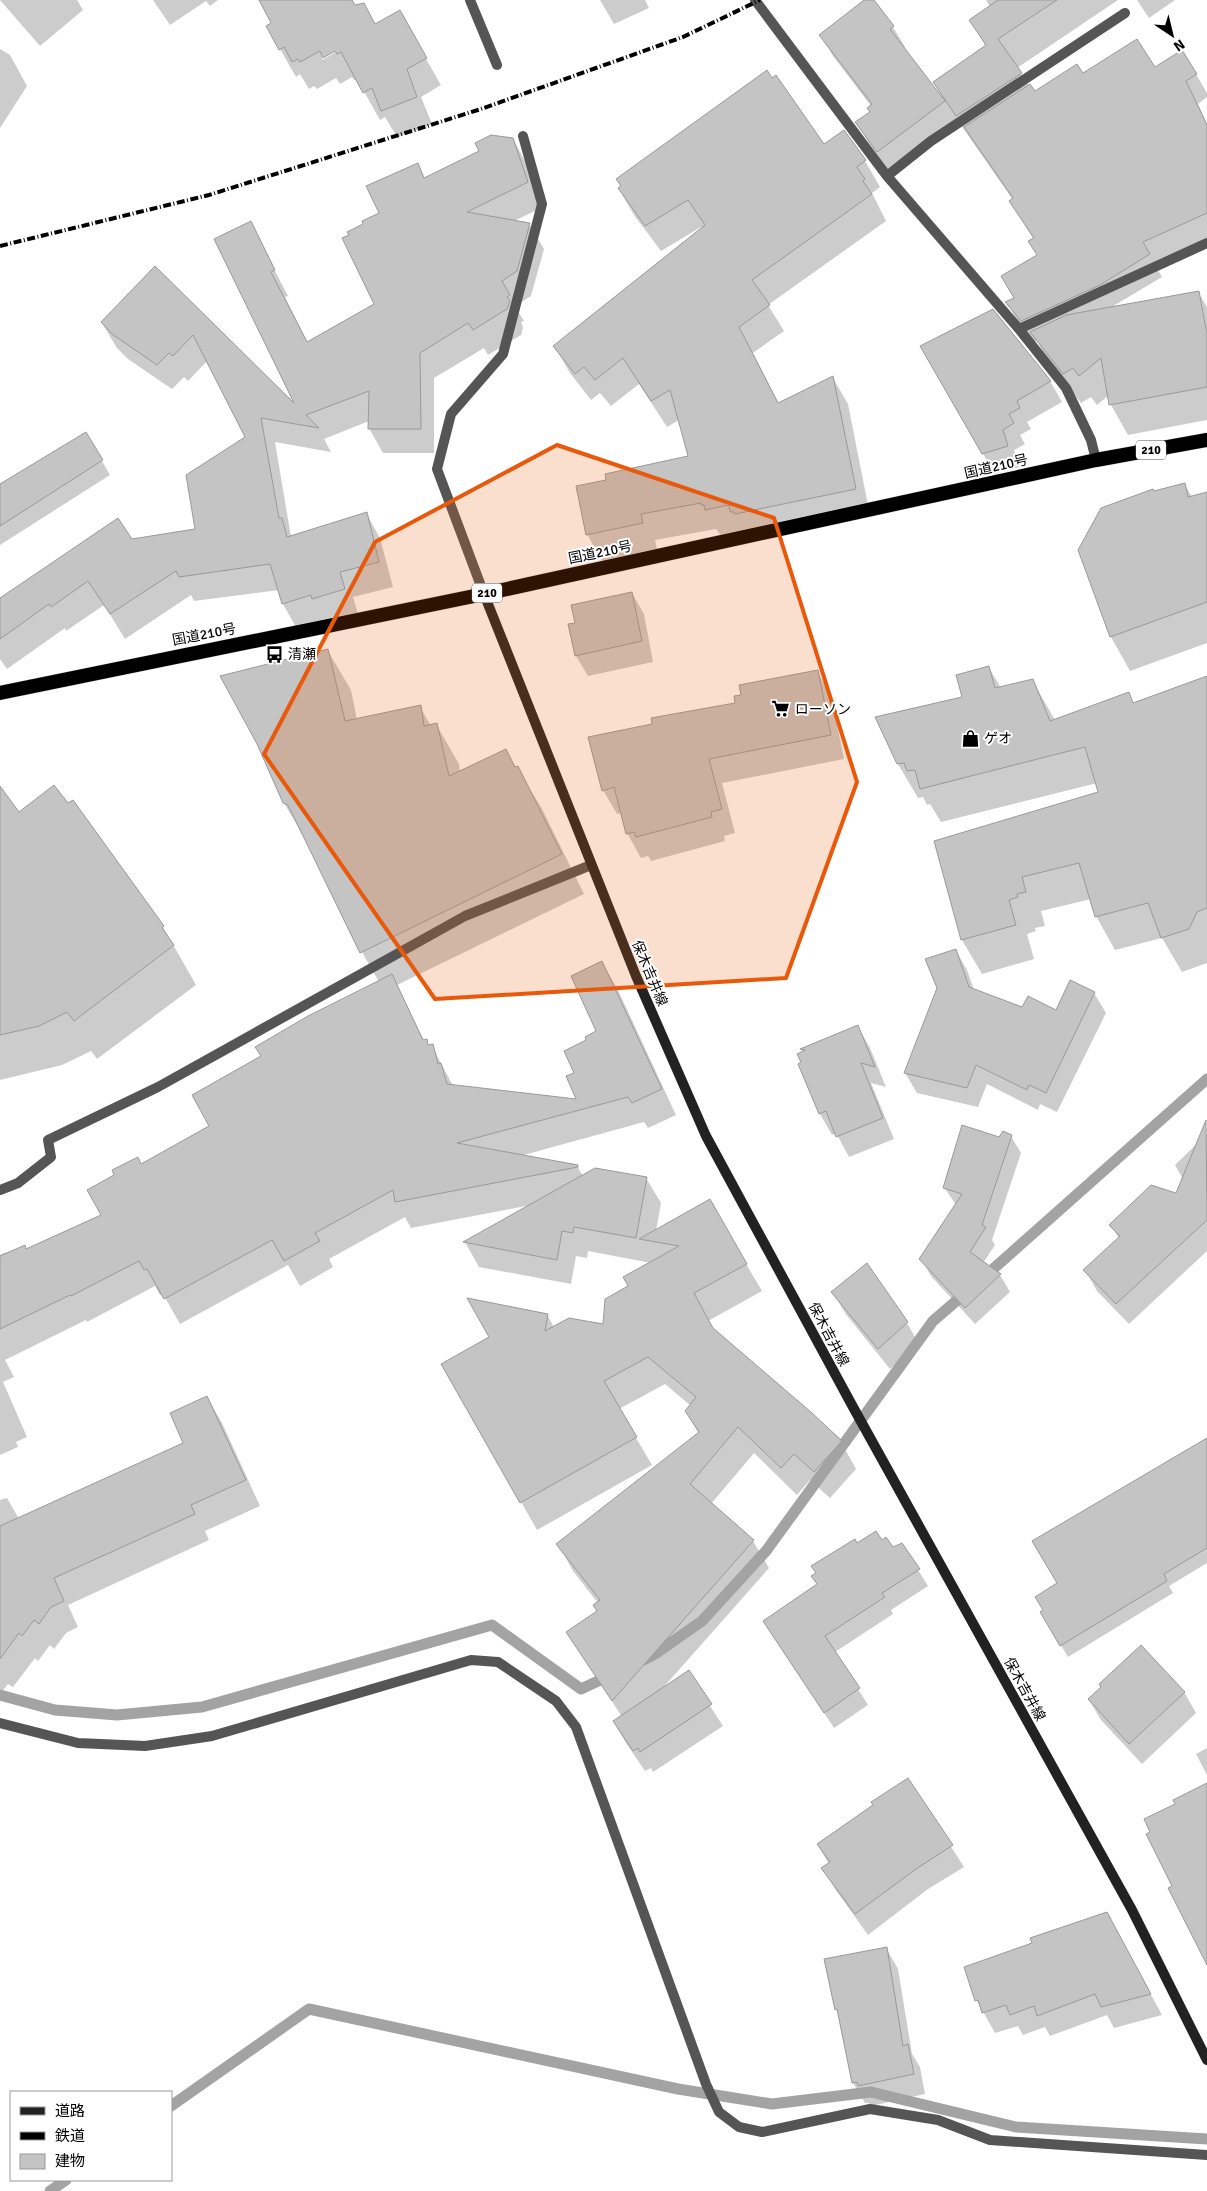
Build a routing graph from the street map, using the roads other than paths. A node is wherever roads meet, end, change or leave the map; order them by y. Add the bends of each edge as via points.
1 (470, 0) edge
2 (755, 0) edge
3 (1125, 13) dead end
4 (497, 64) dead end
5 (523, 136) dead end
6 (887, 176) junction
7 (1207, 243) edge
8 (1019, 329) junction
9 (1207, 440) edge
10 (1096, 460) junction
11 (484, 594) junction
12 (0, 692) edge
13 (591, 865) junction
14 (0, 1190) edge
15 (0, 1723) edge
16 (1207, 2060) edge
17 (1207, 2155) edge

1 - 4 street
2 - 6 street
3 - 6 street via 931,141
5 - 11 street via 542,204 503,354 451,414 437,469
6 - 8 street
7 - 8 street
8 - 10 street via 1066,388 1092,440
9 - 10 highway, 国道210号 / 210
10 - 11 highway, 国道210号 / 210
11 - 12 highway, 国道210号 / 210
11 - 13 main road, 保木吉井線
13 - 14 street via 465,916 158,1087 48,1140 51,1157 18,1183
13 - 16 main road, 保木吉井線 via 706,1136 852,1407 1132,1910
15 - 17 street via 78,1743 145,1746 212,1736 471,1660 498,1662 556,1701 576,1727 706,2084 719,2112 739,2128 762,2132 870,2109 938,2120 990,2140

